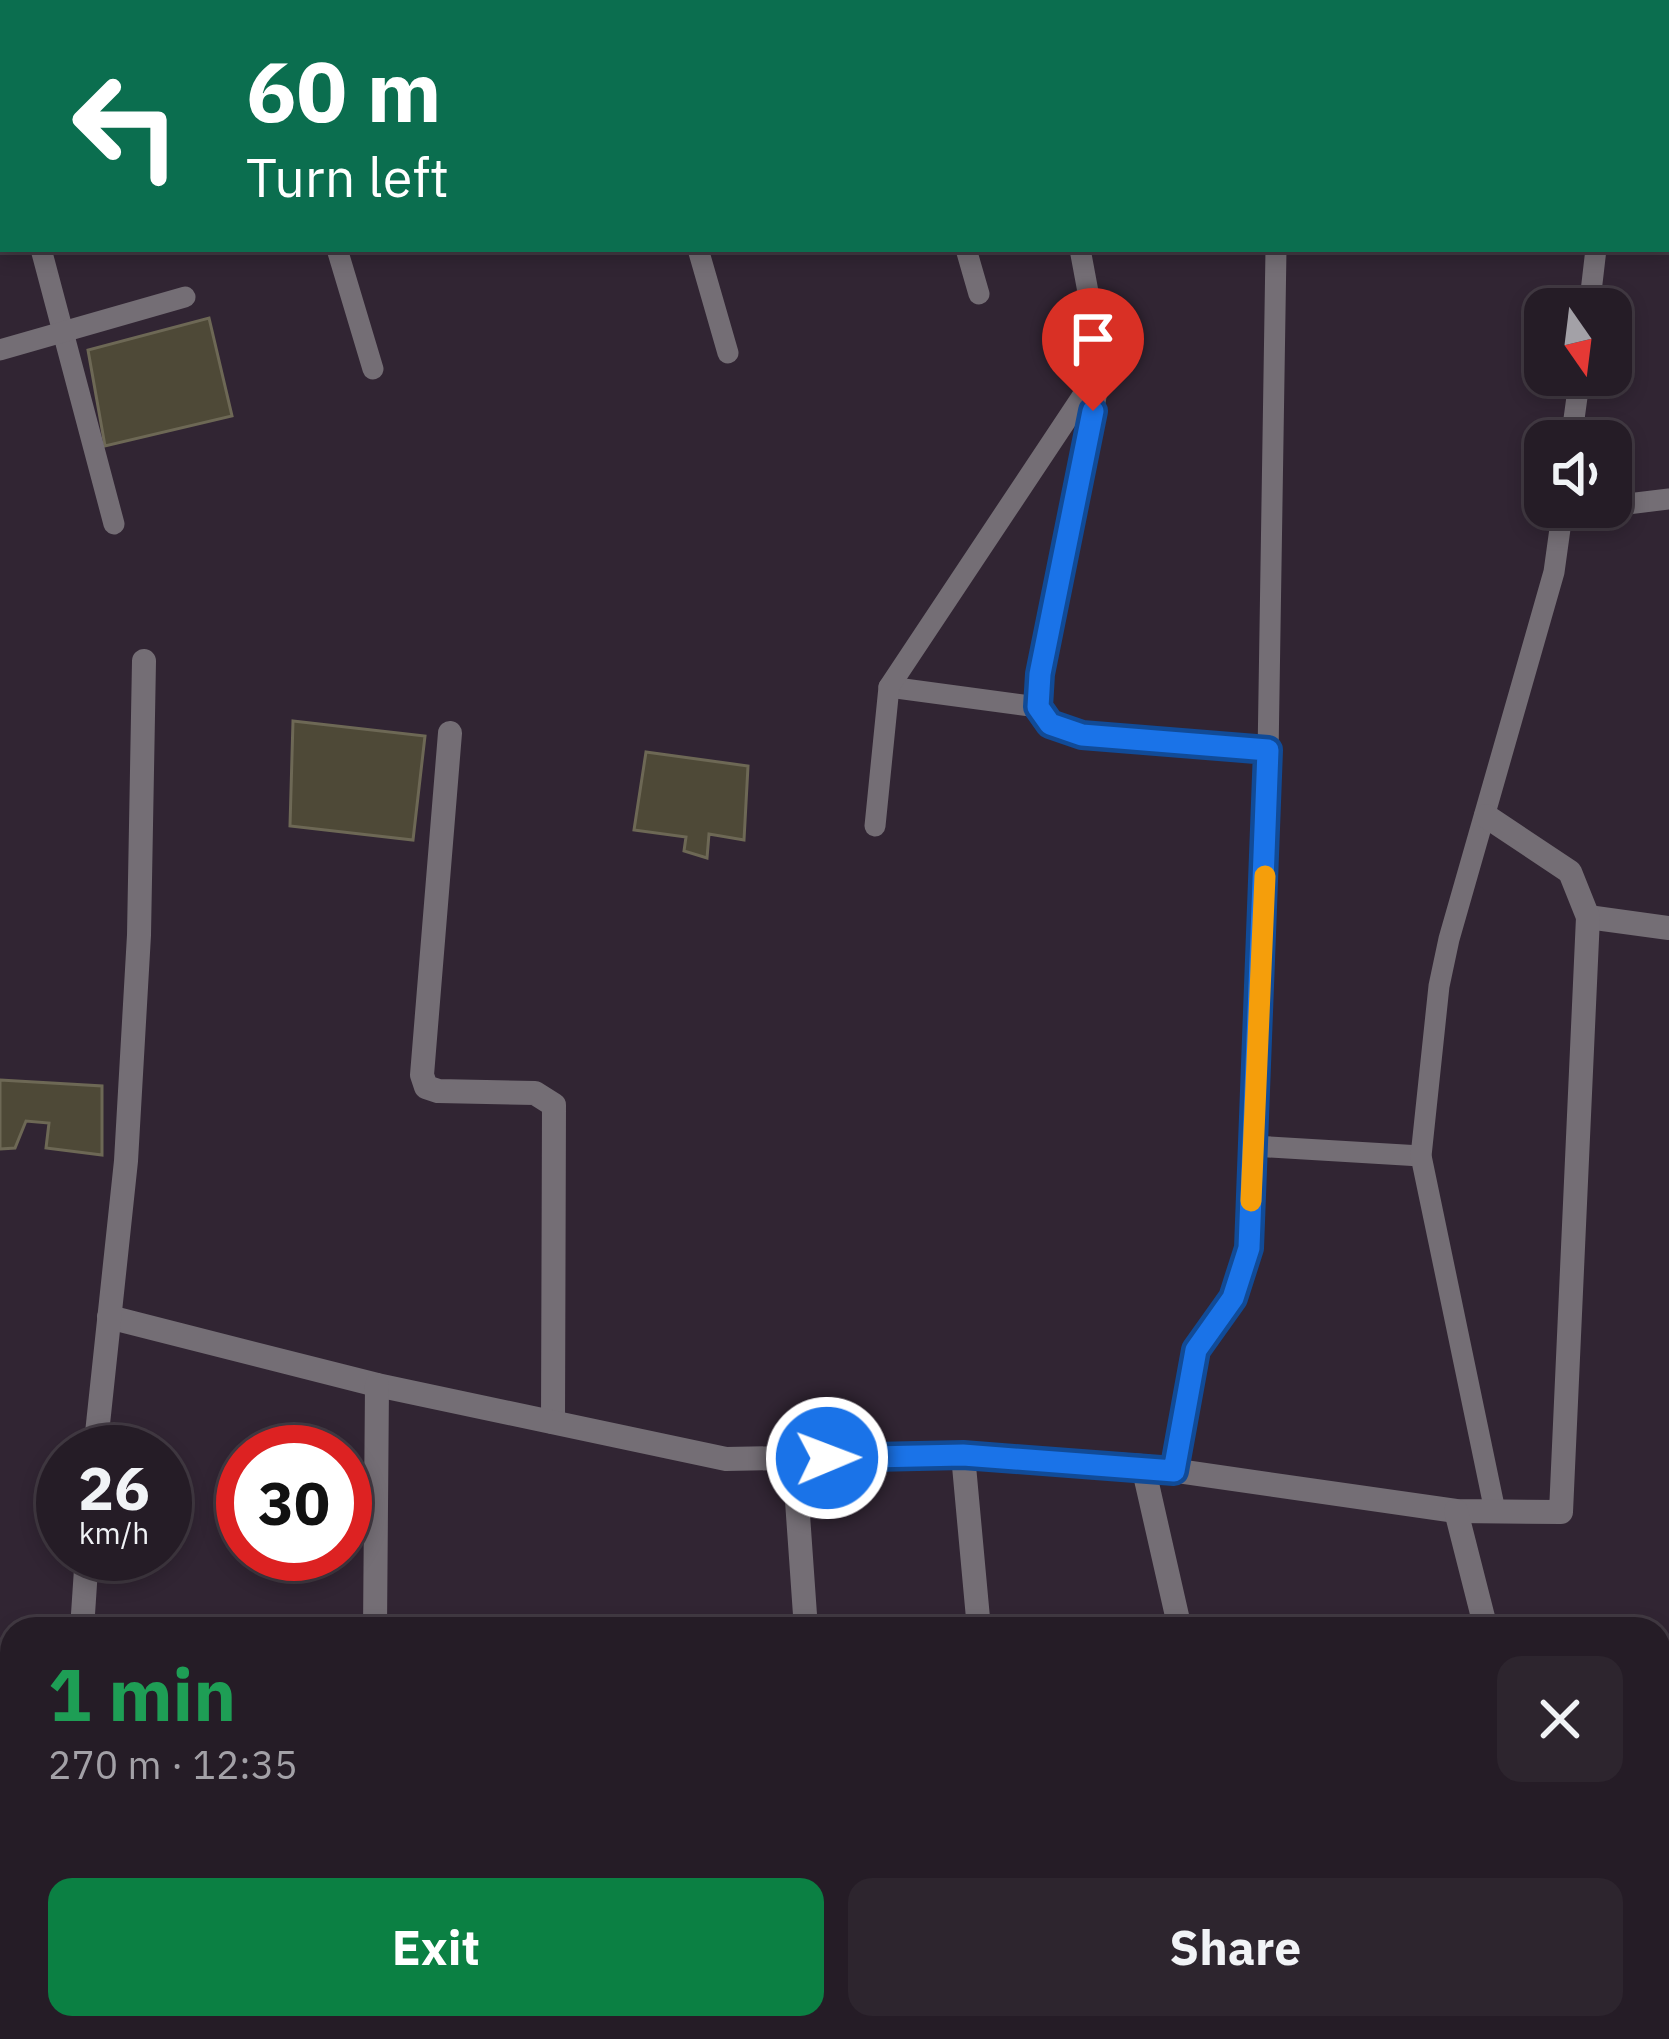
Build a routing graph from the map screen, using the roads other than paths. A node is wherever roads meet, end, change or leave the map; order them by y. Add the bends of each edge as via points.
1 (42, 252) edge
2 (338, 252) edge
3 (699, 252) edge
4 (967, 252) edge
5 (1081, 252) edge
6 (1276, 252) edge
7 (1596, 252) edge
8 (1591, 288) edge
9 (980, 294) dead end
10 (185, 297) dead end
11 (61, 333) junction
12 (0, 350) edge
13 (728, 353) dead end
14 (1102, 367) junction
15 (373, 369) dead end
16 (1669, 499) edge
17 (1632, 504) edge
18 (115, 524) dead end
19 (1560, 528) edge
20 (144, 661) dead end
21 (889, 687) junction
22 (1038, 707) junction
23 (450, 733) dead end
24 (1268, 750) junction
25 (1486, 815) junction
26 (875, 826) dead end
27 (1588, 917) junction
28 (1669, 928) edge
29 (1253, 1146) junction
30 (1420, 1156) junction
31 (109, 1317) junction
32 (377, 1384) junction
33 (553, 1422) junction
34 (98, 1425) edge
35 (963, 1455) junction
36 (794, 1458) junction
37 (1143, 1466) junction
38 (1174, 1471) junction
39 (1456, 1511) junction
40 (1495, 1511) junction
41 (85, 1581) edge
42 (83, 1617) edge
43 (375, 1617) edge
44 (805, 1617) edge
45 (978, 1617) edge
46 (1177, 1617) edge
47 (1483, 1617) edge

1 - 11 lane
2 - 15 lane
3 - 13 lane
4 - 9 lane
5 - 14 lane
6 - 24 lane
7 - 8 lane
10 - 11 lane
11 - 12 lane
11 - 18 lane
14 - 21 lane
14 - 22 lane
16 - 17 lane
19 - 25 lane
20 - 31 street via 140,935
21 - 22 lane
21 - 26 lane
22 - 24 lane via 1050,724 1082,735
23 - 33 street via 422,1075 438,1091 535,1093 554,1105
24 - 29 lane
25 - 27 street via 1570,872
25 - 30 lane via 1439,986
27 - 28 street
27 - 40 street via 1562,1512
29 - 30 lane
29 - 38 lane via 1249,1248 1233,1298 1196,1350
30 - 40 lane
31 - 32 street
31 - 34 street
32 - 33 street
32 - 43 street
33 - 36 street via 726,1459
35 - 36 street
35 - 37 street
35 - 45 street
36 - 44 street
37 - 38 street
37 - 46 street
38 - 39 street
39 - 40 street
39 - 47 street
41 - 42 street

